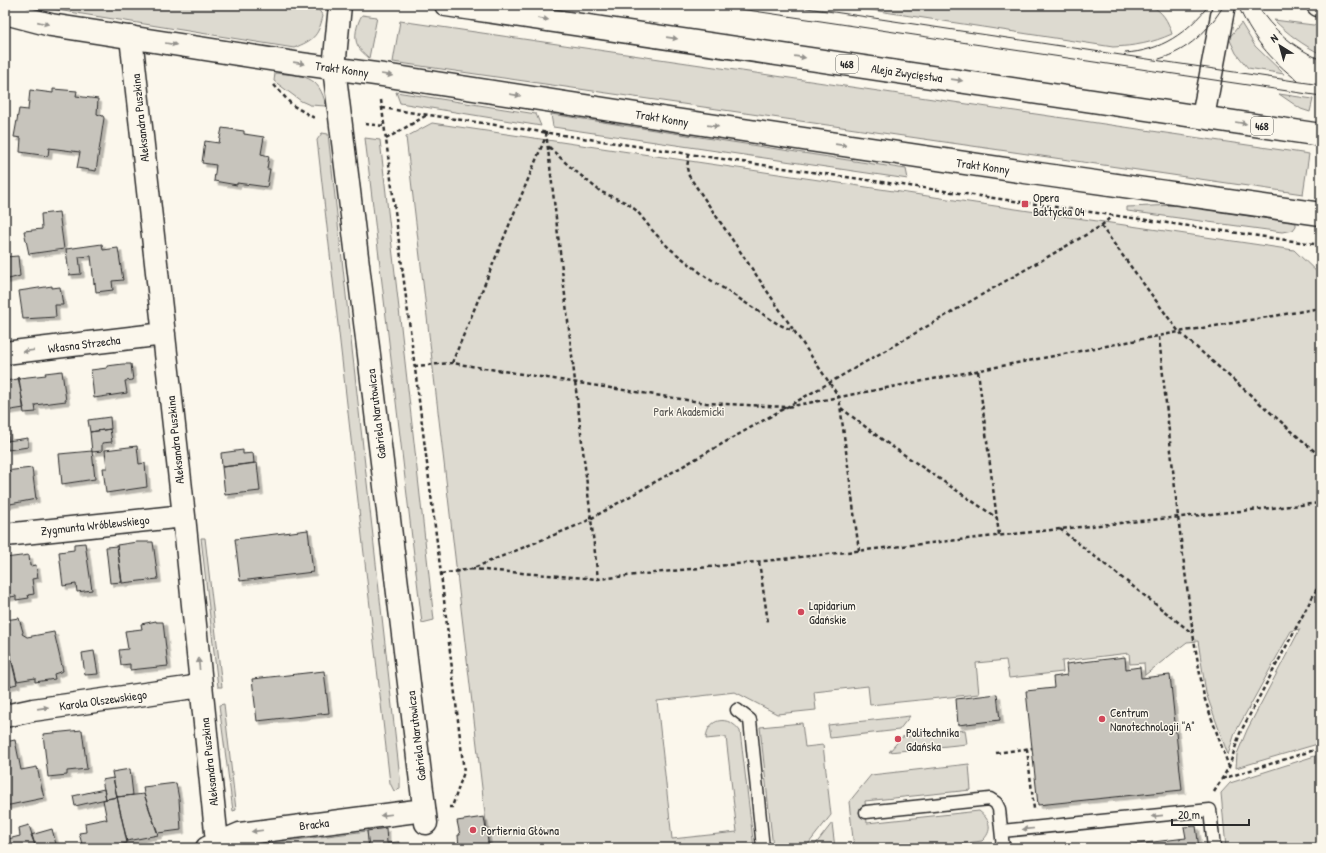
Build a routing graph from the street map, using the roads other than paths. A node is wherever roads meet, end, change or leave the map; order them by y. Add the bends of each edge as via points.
1 (340, 5) edge
2 (446, 5) edge
3 (1224, 5) edge
4 (1318, 5) edge
5 (1321, 6) edge
6 (5, 13) edge
7 (131, 37) junction
8 (334, 68) junction
9 (1203, 117) junction
10 (1321, 135) edge
11 (1321, 214) edge
12 (164, 334) junction
13 (5, 353) edge
14 (184, 516) junction
15 (5, 535) edge
16 (201, 686) junction
17 (737, 710) dead end
18 (5, 716) edge
19 (866, 812) dead end
20 (425, 816) joint
21 (1002, 832) junction
22 (212, 845) edge
23 (763, 848) edge
24 (1004, 848) edge
25 (1214, 848) edge

1 - 8 street, Gabriela Narutowicza
2 -> 9 street, Aleja Zwycięstwa / 468
3 - 9 street
4 - 5 street
6 -> 7 street, Trakt Konny via 51,25
7 -> 8 street, Trakt Konny
7 - 12 street, Aleksandra Puszkina
8 -> 11 street, Trakt Konny
8 - 20 street, Gabriela Narutowicza
9 -> 10 street, Aleja Zwycięstwa / 468
12 -> 13 street, Własna Strzecha
12 - 14 street, Aleksandra Puszkina
14 - 15 street, Zygmunta Wróblewskiego
16 -> 14 street, Aleksandra Puszkina
18 -> 16 street, Karola Olszewskiego
16 - 22 street, Aleksandra Puszkina
17 - 23 lane via 750,720
19 - 21 lane via 990,799 999,809
20 -> 22 street, Bracka via 240,834
21 - 24 lane
25 -> 21 lane via 1210,810

